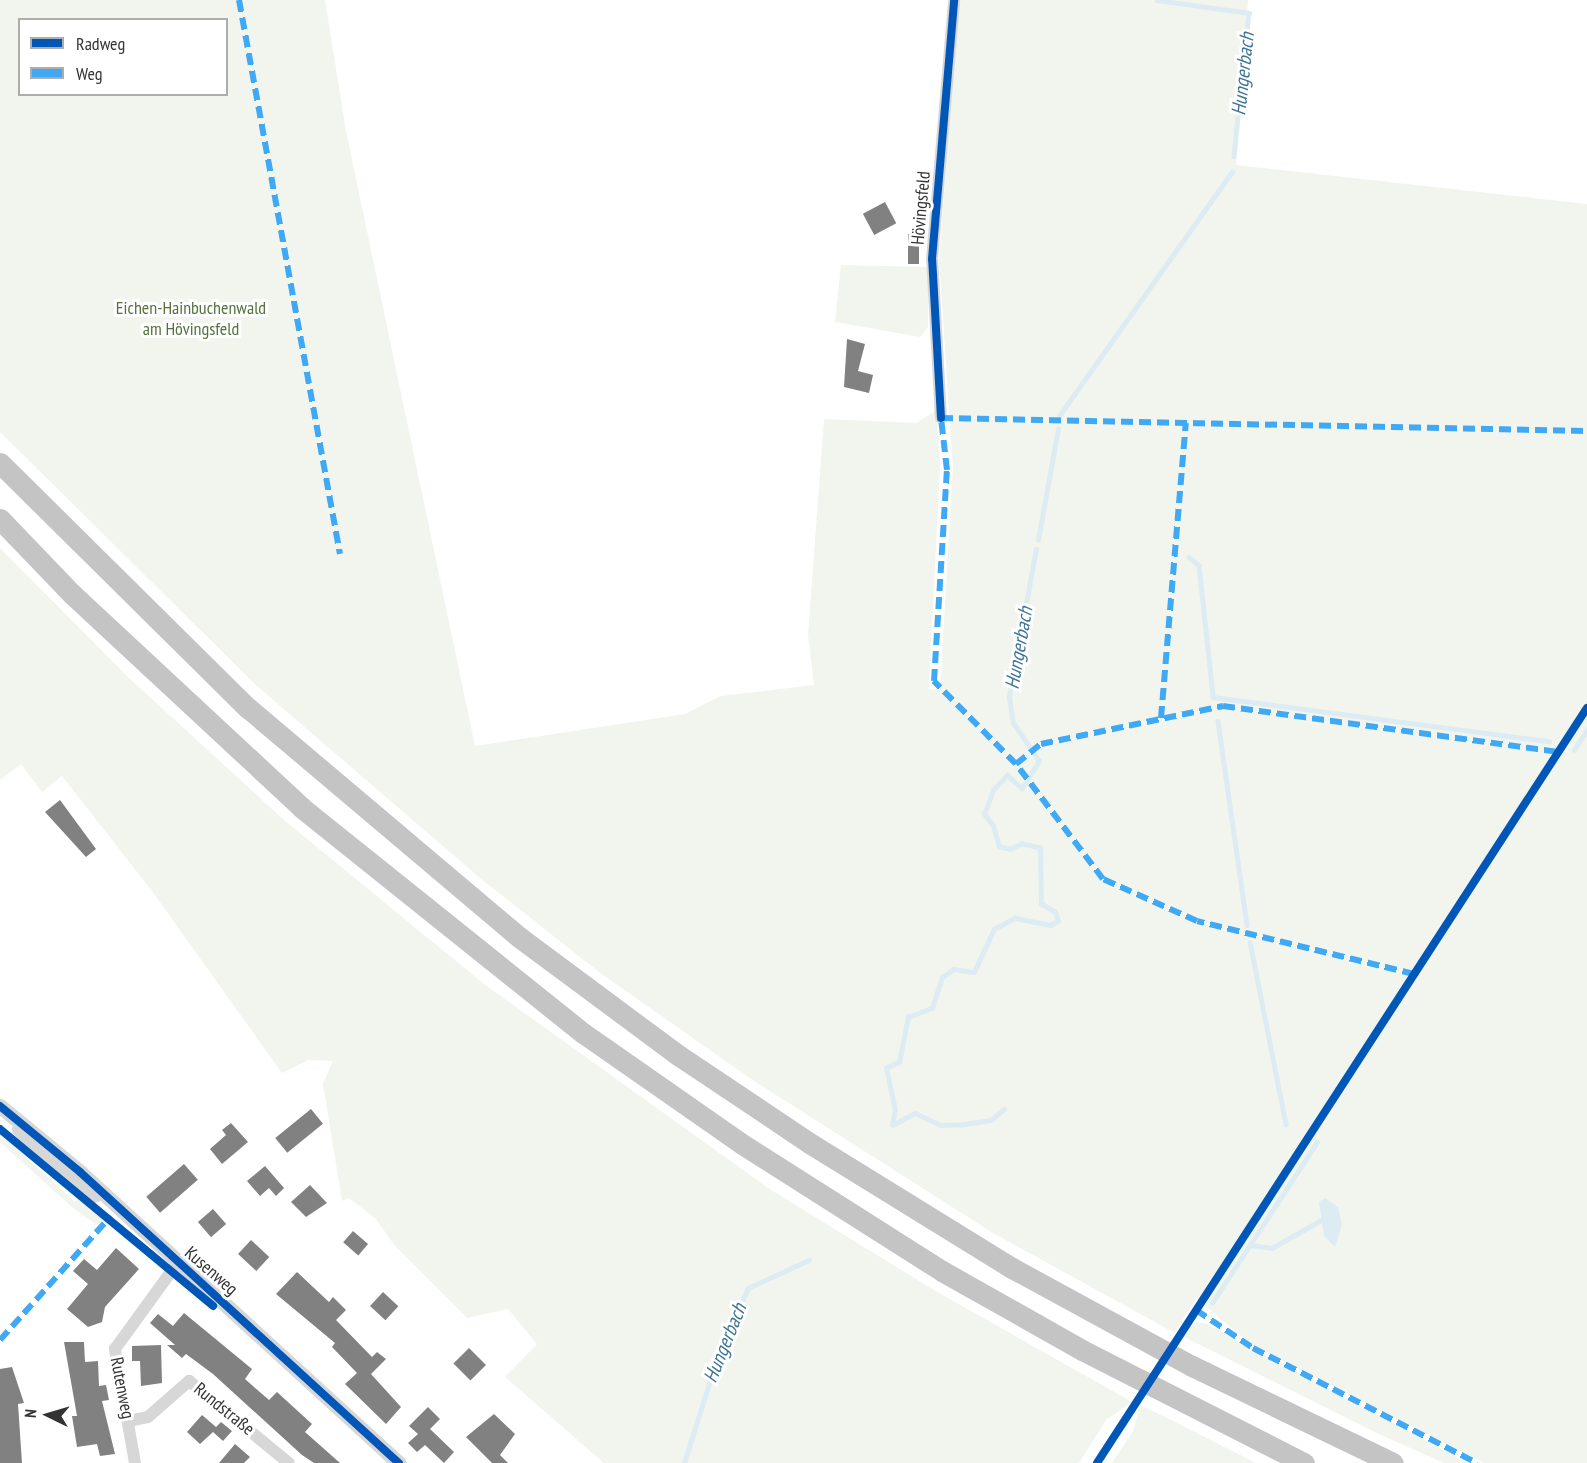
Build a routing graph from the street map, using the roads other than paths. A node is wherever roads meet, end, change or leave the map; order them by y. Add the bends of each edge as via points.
1 (954, 0) edge
2 (941, 418) dead end
3 (0, 463) edge
4 (0, 519) edge
5 (1, 1107) edge
6 (178, 1262) junction
7 (128, 1421) junction
8 (135, 1463) edge
9 (289, 1463) edge
10 (399, 1463) edge
11 (1304, 1463) edge
12 (1393, 1463) edge

1 - 2 street, Hövingsfeld via 932,259
3 - 12 highway via 248,708 519,937 678,1055 811,1144 1012,1268 1192,1366
4 - 11 highway via 72,594 302,808 548,1007 817,1193 1013,1312 1173,1399
5 - 6 street, Kusenweg via 80,1172
6 - 7 street, Rutenweg via 115,1349
6 - 10 street, Kusenweg
7 - 8 street, Rutenweg
7 - 9 street, Rundstraße via 148,1417 189,1381

